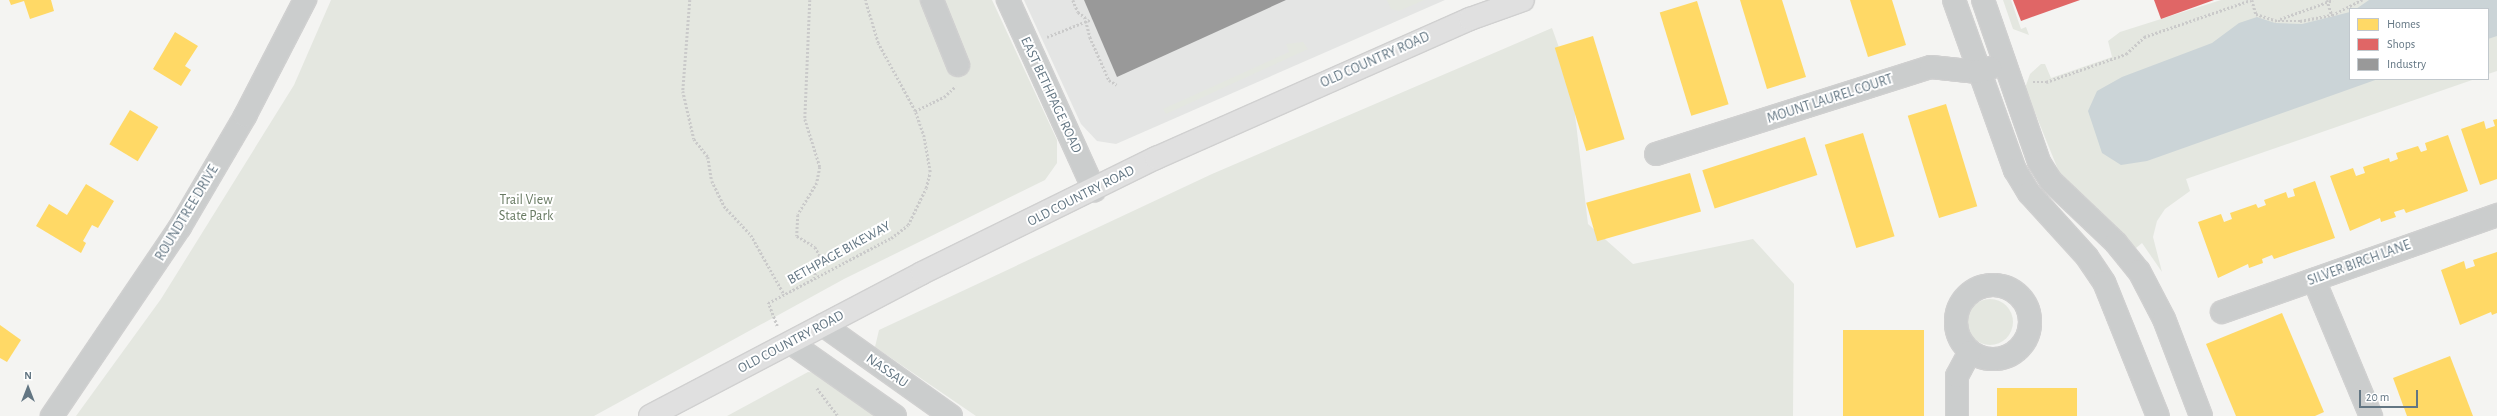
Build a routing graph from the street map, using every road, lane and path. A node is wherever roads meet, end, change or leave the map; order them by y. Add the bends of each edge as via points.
1 (305, 0) edge
2 (690, 0) edge
3 (810, 0) edge
4 (865, 0) edge
5 (932, 0) edge
6 (1008, 0) edge
7 (1073, 0) edge
8 (1523, 0) edge
9 (1954, 0) edge
10 (1983, 0) edge
11 (2251, 0) edge
12 (2334, 0) edge
13 (2362, 0) edge
14 (2327, 1) edge
15 (1496, 5) edge
16 (2332, 15) junction
17 (1092, 19) dead end
18 (1087, 20) junction
19 (2277, 20) junction
20 (1043, 38) dead end
21 (2005, 64) junction
22 (958, 65) joint
23 (1978, 72) junction
24 (2029, 82) dead end
25 (1117, 85) dead end
26 (915, 111) junction
27 (1656, 154) dead end
28 (1094, 190) junction
29 (2497, 215) edge
30 (814, 279) junction
31 (2314, 280) junction
32 (784, 294) junction
33 (2222, 312) dead end
34 (772, 316) dead end
35 (823, 325) junction
36 (792, 343) junction
37 (1970, 352) dead end
38 (813, 383) dead end
39 (52, 416) edge
40 (650, 416) edge
41 (838, 416) edge
42 (895, 416) edge
43 (951, 416) edge
44 (1957, 416) edge
45 (2158, 416) edge
46 (2201, 416) edge
47 (2371, 416) edge

1 - 39 street, ROUNDTREE DRIVE via 245,116 180,227
2 - 32 path via 683,91 694,139 708,157 712,181 724,206 751,235
3 - 30 path via 805,118 820,167 817,183 798,215 797,236 815,247 821,258
4 - 26 path, BETHPAGE BIKEWAY via 878,43
5 - 22 street
6 - 28 street, EAST BETHPAGE ROAD
7 - 18 path
8 - 15 main road, OLD COUNTRY ROAD
9 - 23 street
10 - 21 street
11 - 19 path via 2256,14
11 - 24 path via 2144,38 2126,54 2046,82
12 - 14 path
13 - 16 path
14 - 16 path
14 - 19 path
15 - 28 main road, OLD COUNTRY ROAD via 1156,158
16 - 19 path via 2300,21
17 - 18 path
18 - 20 path
18 - 25 path via 1090,37 1109,80
21 - 23 street, MOUNT LAUREL COURT
21 - 46 street via 2039,162 2051,181 2116,243 2139,271 2164,319
22 - 26 path via 962,80 944,97
23 - 27 street, MOUNT LAUREL COURT via 1931,67
23 - 45 street via 2005,146 2029,193 2087,257 2104,282
26 - 30 path, BETHPAGE BIKEWAY via 929,156 930,172 919,206 908,225 891,238
28 - 35 main road, OLD COUNTRY ROAD
29 - 31 street, SILVER BIRCH LANE
30 - 32 path, BETHPAGE BIKEWAY
31 - 33 street, SILVER BIRCH LANE
31 - 47 street
32 - 34 path, BETHPAGE BIKEWAY via 768,303
35 - 36 main road, OLD COUNTRY ROAD
35 - 43 street, NASSAU
36 - 40 main road, OLD COUNTRY ROAD
36 - 42 street
37 - 44 street via 1957,376
38 - 41 path

